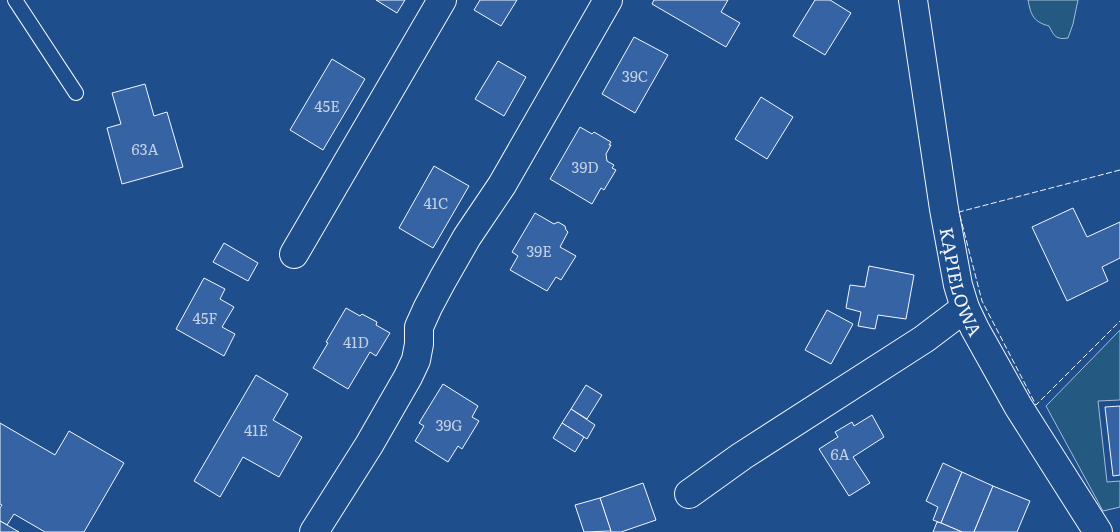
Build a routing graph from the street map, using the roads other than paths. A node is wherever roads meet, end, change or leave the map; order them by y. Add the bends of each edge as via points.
1 (15, 0) edge
2 (442, 0) edge
3 (608, 0) edge
4 (913, 0) edge
5 (76, 93) dead end
6 (294, 254) dead end
7 (965, 308) junction
8 (689, 494) dead end
9 (314, 532) edge
10 (1098, 532) edge

1 - 5 lane
2 - 6 street
3 - 9 street via 428,307 419,327 416,360 408,377 365,453
4 - 7 street, KĄPIELOWA via 944,209
7 - 8 street
7 - 10 street, KĄPIELOWA via 1018,406

